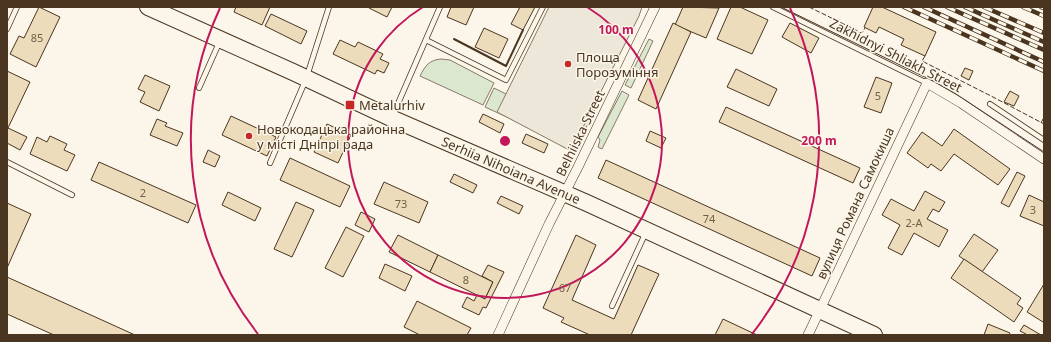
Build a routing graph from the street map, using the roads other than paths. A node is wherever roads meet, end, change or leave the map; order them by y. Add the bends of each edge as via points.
1 (17, 7) edge
2 (148, 7) edge
3 (329, 7) edge
4 (440, 7) edge
5 (543, 7) edge
6 (655, 7) edge
7 (773, 7) edge
8 (7, 30) edge
9 (221, 40) junction
10 (426, 40) junction
11 (306, 79) junction
12 (927, 83) junction
13 (199, 88) dead end
14 (990, 104) dead end
15 (391, 118) junction
16 (1044, 140) edge
17 (1044, 159) edge
18 (7, 162) edge
19 (270, 163) dead end
20 (564, 194) junction
21 (72, 195) dead end
22 (646, 230) junction
23 (612, 306) dead end
24 (819, 310) junction
25 (498, 335) edge
26 (808, 335) edge
27 (874, 335) edge

1 - 8 lane
2 - 9 highway, Serhiia Nihoiana Avenue
3 - 11 lane
4 - 10 lane
5 - 10 lane via 506,80
6 - 20 street, Belhiiska Street
7 - 12 lane, Zakhidnyi Shliakh Street
9 - 11 highway, Serhiia Nihoiana Avenue
9 - 13 lane
10 - 15 lane
11 - 15 highway, Serhiia Nihoiana Avenue
11 - 19 lane
12 - 17 street, Zakhidnyi Shliakh Street
12 - 24 street, вулиця Романа Самокиша
14 - 16 lane
15 - 20 highway, Serhiia Nihoiana Avenue
18 - 21 lane
20 - 22 highway, Serhiia Nihoiana Avenue
20 - 25 street, Belhiiska Street
22 - 23 lane
22 - 24 highway, Serhiia Nihoiana Avenue
24 - 26 street, вулиця Романа Самокиша
24 - 27 highway, Serhiia Nihoiana Avenue

